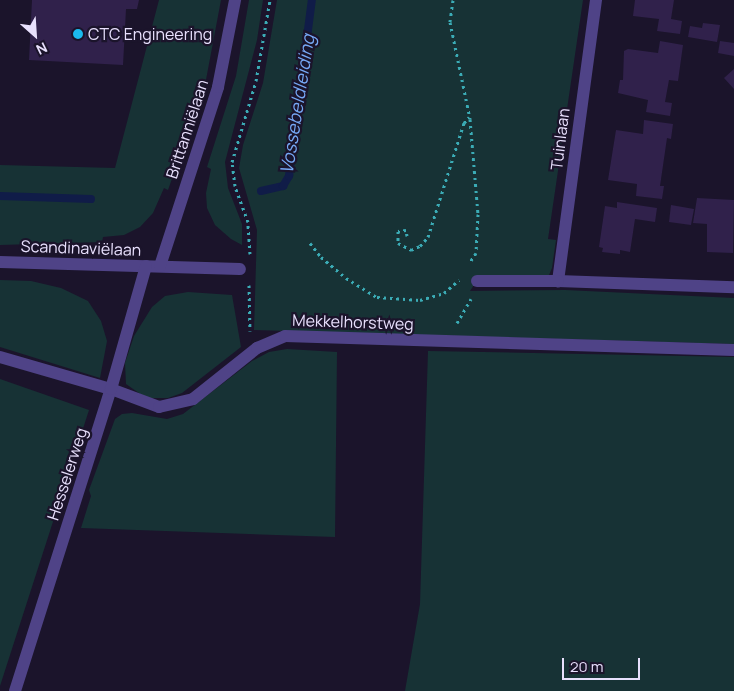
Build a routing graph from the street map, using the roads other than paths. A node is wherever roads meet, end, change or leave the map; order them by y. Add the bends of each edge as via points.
1 (236, 0) edge
2 (596, 0) edge
3 (0, 262) edge
4 (146, 266) junction
5 (160, 266) junction
6 (244, 272) road end
7 (481, 281) road end
8 (558, 281) junction
9 (734, 287) edge
10 (734, 350) edge
11 (0, 357) edge
12 (111, 389) junction
13 (15, 691) edge

1 - 5 street, Brittanniëlaan via 218,87
2 - 8 street, Tuinlaan
3 - 4 street, Scandinaviëlaan
4 - 5 street, Scandinaviëlaan
4 - 12 street, Hesselerweg
5 - 6 street
7 - 8 street
8 - 9 street
10 - 12 street, Mekkelhorstweg via 285,336 257,348 193,399 170,407 159,408
11 - 12 street, Mekkelhorstweg
12 - 13 street, Hesselerweg

